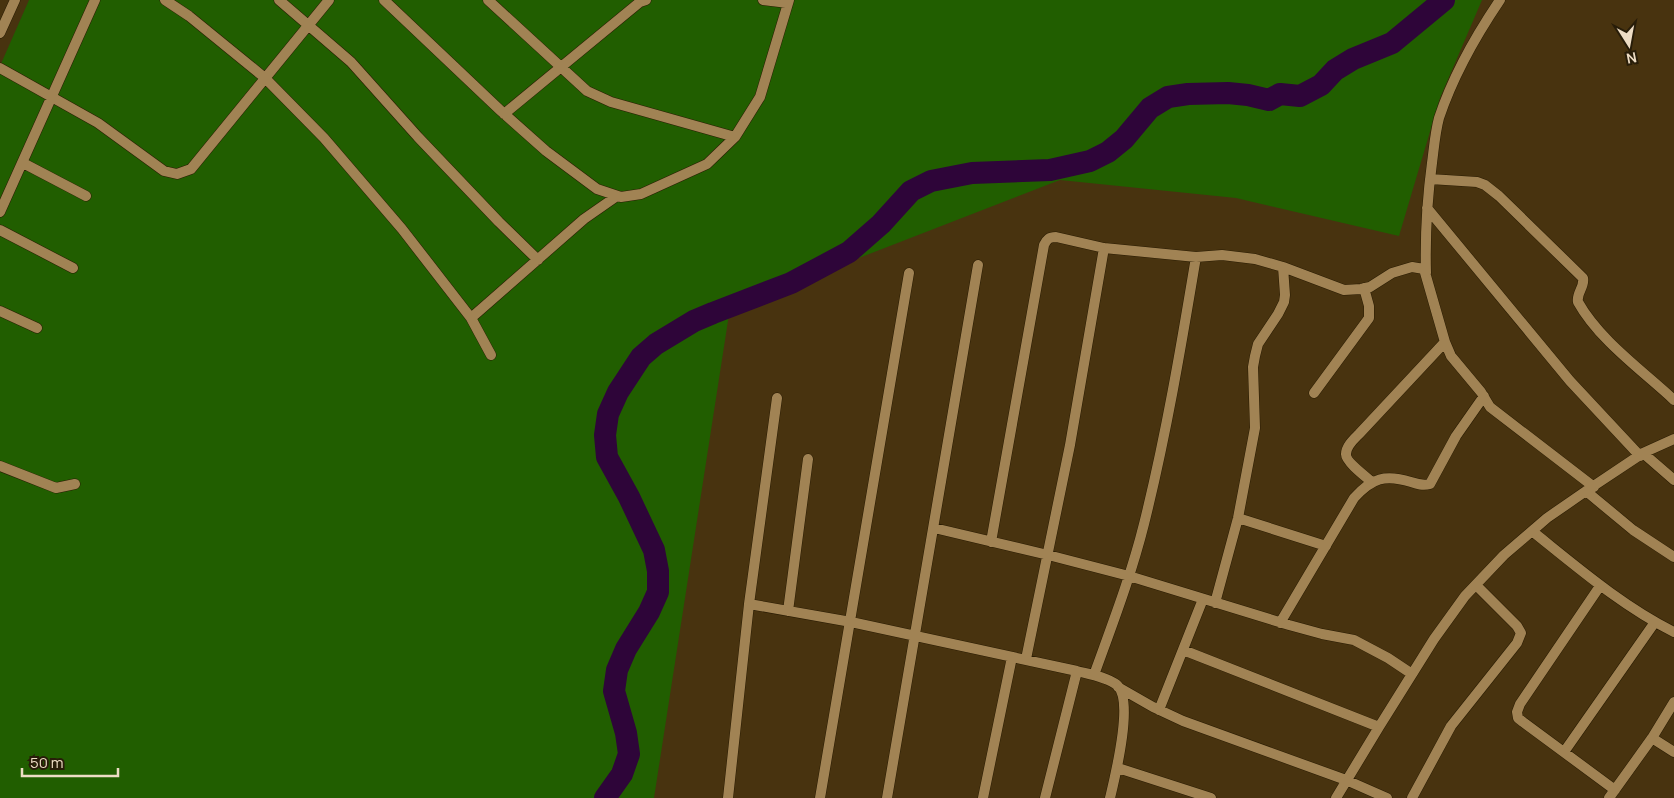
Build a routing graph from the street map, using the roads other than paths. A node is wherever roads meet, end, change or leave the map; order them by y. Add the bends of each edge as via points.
1 (15, 0) edge
2 (95, 0) edge
3 (164, 0) edge
4 (279, 0) edge
5 (329, 0) edge
6 (384, 0) edge
7 (488, 0) edge
8 (646, 0) edge
9 (763, 0) edge
10 (1500, 0) edge
11 (788, 2) edge
12 (309, 24) junction
13 (0, 33) edge
14 (561, 67) junction
15 (0, 68) edge
16 (265, 78) junction
17 (52, 96) junction
18 (504, 114) junction
19 (735, 137) junction
20 (23, 163) junction
21 (1430, 179) junction
22 (86, 196) dead end
23 (617, 196) junction
24 (1427, 208) junction
25 (0, 212) edge
26 (0, 230) edge
27 (1104, 248) junction
28 (1196, 257) junction
29 (538, 260) junction
30 (978, 265) dead end
31 (1283, 267) junction
32 (74, 268) dead end
33 (909, 273) dead end
34 (1426, 273) junction
35 (1364, 288) junction
36 (0, 311) edge
37 (470, 318) junction
38 (36, 328) dead end
39 (1445, 342) junction
40 (491, 355) dead end
41 (1314, 394) dead end
42 (1484, 396) junction
43 (777, 398) dead end
44 (1674, 400) edge
45 (1674, 439) edge
46 (1642, 454) junction
47 (808, 458) dead end
48 (0, 466) edge
49 (1674, 480) edge
50 (1372, 482) junction
51 (75, 484) dead end
52 (1590, 489) junction
53 (1238, 518) junction
54 (934, 528) junction
55 (1532, 531) junction
56 (991, 542) junction
57 (1326, 546) junction
58 (1048, 555) junction
59 (1674, 557) edge
60 (1129, 576) junction
61 (1476, 585) junction
62 (1600, 586) junction
63 (1203, 599) junction
64 (1215, 603) junction
65 (749, 604) junction
66 (788, 611) junction
67 (851, 622) junction
68 (1655, 622) junction
69 (1280, 623) junction
70 (1674, 632) edge
71 (915, 636) junction
72 (1183, 650) junction
73 (1012, 657) junction
74 (1026, 659) junction
75 (1077, 670) junction
76 (1412, 674) junction
77 (1094, 675) junction
78 (1118, 686) junction
79 (1674, 702) edge
80 (1159, 710) junction
81 (1378, 727) junction
82 (1652, 738) junction
83 (1564, 752) junction
84 (1674, 752) edge
85 (1118, 768) junction
86 (1346, 780) junction
87 (1612, 793) edge
88 (728, 798) edge
89 (820, 798) edge
90 (887, 798) edge
91 (983, 798) edge
92 (1045, 798) edge
93 (1110, 798) edge
94 (1211, 798) edge
95 (1336, 798) edge
96 (1387, 798) edge
97 (1412, 798) edge
98 (1624, 798) edge

1 - 13 street
2 - 17 street
3 - 16 street via 190,16
4 - 12 street
5 - 12 street
6 - 18 street
7 - 14 street
8 - 14 street
9 - 11 street
10 - 21 street via 1478,32 1439,119
11 - 19 street via 760,97
12 - 16 street
12 - 29 street via 352,62 418,137
14 - 18 street
14 - 19 street via 588,91 611,102
15 - 17 street
16 - 17 street via 191,169 177,174 164,171 98,123
16 - 37 street via 324,138 402,229
17 - 20 street
18 - 23 street via 597,189
19 - 23 street via 707,164 641,194
20 - 22 street
20 - 25 street
21 - 24 street
21 - 44 street via 1477,182 1499,196 1583,278 1578,302 1598,328
23 - 29 street via 584,219
24 - 34 street
24 - 46 street via 1570,381
26 - 32 street
27 - 28 street
27 - 56 street via 1056,237 1047,239 1044,245
27 - 58 street
28 - 31 street via 1235,256
28 - 60 street via 1169,416
29 - 37 street
30 - 54 street
31 - 35 street via 1344,290
31 - 53 street via 1284,302 1254,356 1255,428
33 - 67 street
34 - 35 street via 1424,269 1412,267 1392,273
34 - 39 street
35 - 41 street via 1369,318
36 - 38 street
37 - 40 street
39 - 42 street via 1451,356
39 - 50 street via 1347,449 1347,459
42 - 50 street via 1456,436 1430,484 1389,477
42 - 52 street via 1490,406
43 - 65 street
45 - 46 street
46 - 49 street
46 - 52 street
47 - 66 street
48 - 51 street via 56,488
50 - 57 street via 1354,498
52 - 55 street
52 - 59 street via 1633,530
53 - 57 street
53 - 64 street
54 - 56 street
54 - 71 street
55 - 61 street
55 - 62 street
56 - 58 street
57 - 69 street
58 - 60 street
58 - 74 street
60 - 63 street
60 - 77 street
61 - 76 street via 1434,639
61 - 97 street via 1521,633 1517,643 1451,726
62 - 68 street
62 - 83 street via 1517,712 1518,718
63 - 64 street
63 - 72 street
64 - 69 street
65 - 66 street
65 - 88 street
66 - 67 street
67 - 71 street
67 - 89 street
68 - 70 street
68 - 83 street
69 - 76 street via 1354,640
71 - 73 street
71 - 90 street
72 - 80 street
72 - 81 street
73 - 74 street
73 - 91 street
74 - 75 street
75 - 77 street
75 - 92 street
76 - 81 street
77 - 78 street
78 - 80 street
78 - 85 street via 1122,695 1123,718
79 - 82 street
80 - 86 street
81 - 86 street
82 - 84 street
82 - 87 street
83 - 87 street
85 - 93 street
85 - 94 street
86 - 95 street
86 - 96 street
87 - 98 street

